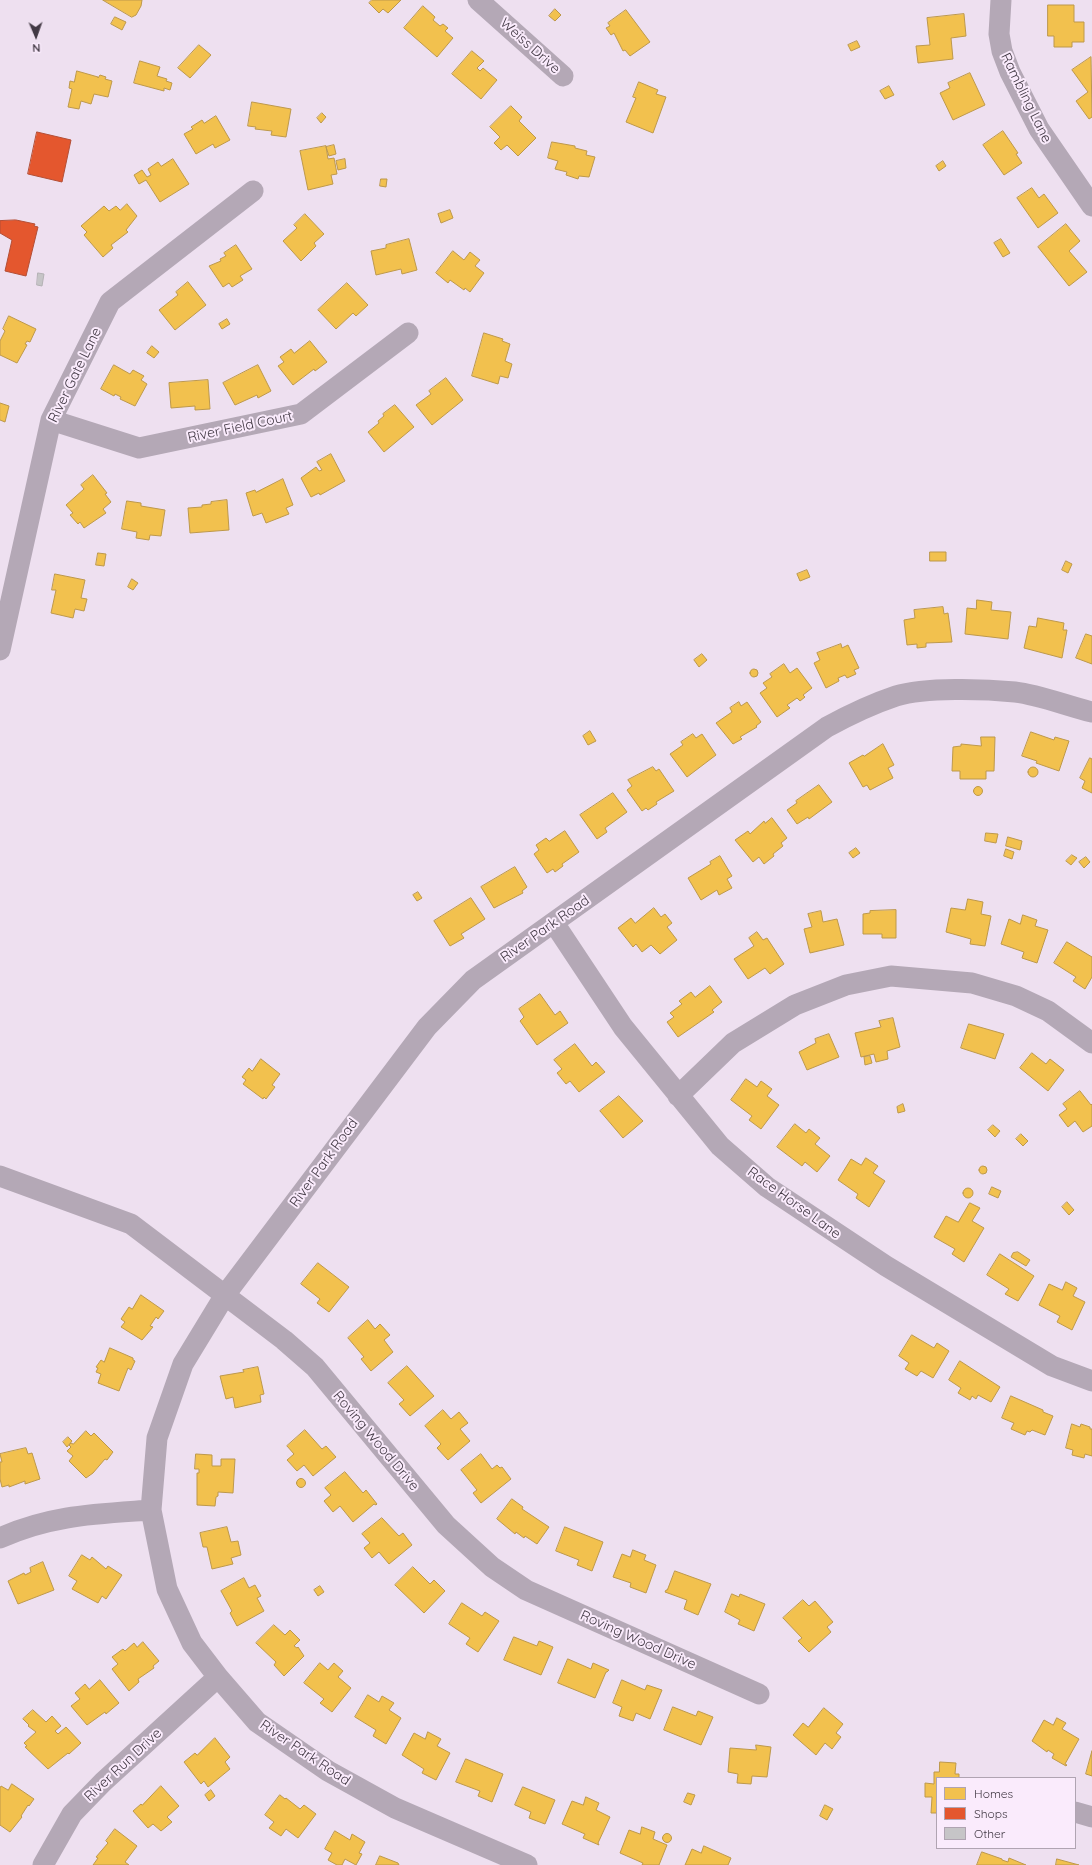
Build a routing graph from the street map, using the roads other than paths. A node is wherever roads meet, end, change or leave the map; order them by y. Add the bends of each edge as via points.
1 (478, 0) edge
2 (1001, 0) edge
3 (564, 76) dead end
4 (253, 191) dead end
5 (1092, 206) edge
6 (408, 333) dead end
7 (51, 420) junction
8 (0, 650) edge
9 (1092, 712) edge
10 (554, 923) junction
11 (1092, 1043) edge
12 (678, 1096) junction
13 (0, 1176) edge
14 (225, 1295) junction
15 (1092, 1381) edge
16 (151, 1510) junction
17 (0, 1538) edge
18 (218, 1677) junction
19 (759, 1694) dead end
20 (1076, 1812) edge
21 (1092, 1817) edge
22 (43, 1865) edge
23 (527, 1865) edge

1 - 3 street, Weiss Drive
2 - 5 street, Rambling Lane via 999,34 1010,72 1039,129
4 - 7 street, River Gate Lane via 110,302
6 - 7 street, River Field Court via 301,414 139,448
7 - 8 street, River Gate Lane
9 - 10 street, River Park Road via 1016,692 979,690 926,691 898,696 855,712 827,727
10 - 12 street, Race Horse Lane via 623,1027
10 - 14 street, River Park Road via 473,980 427,1027
11 - 12 street via 1048,1011 1016,996 972,983 891,976 846,985 795,1005 733,1043
12 - 15 street, Race Horse Lane via 720,1146 767,1187 886,1266 1052,1366
13 - 14 street, Roving Wood Drive via 131,1224
14 - 16 street, River Park Road via 184,1364 157,1438
14 - 19 street, Roving Wood Drive via 315,1367 446,1525 492,1567 526,1590
16 - 17 street via 76,1516 23,1528
16 - 18 street, River Park Road via 168,1589 192,1643
18 - 22 street, River Run Drive via 103,1782 72,1814
18 - 23 street, River Park Road via 257,1722 328,1771 395,1808
20 - 21 street

